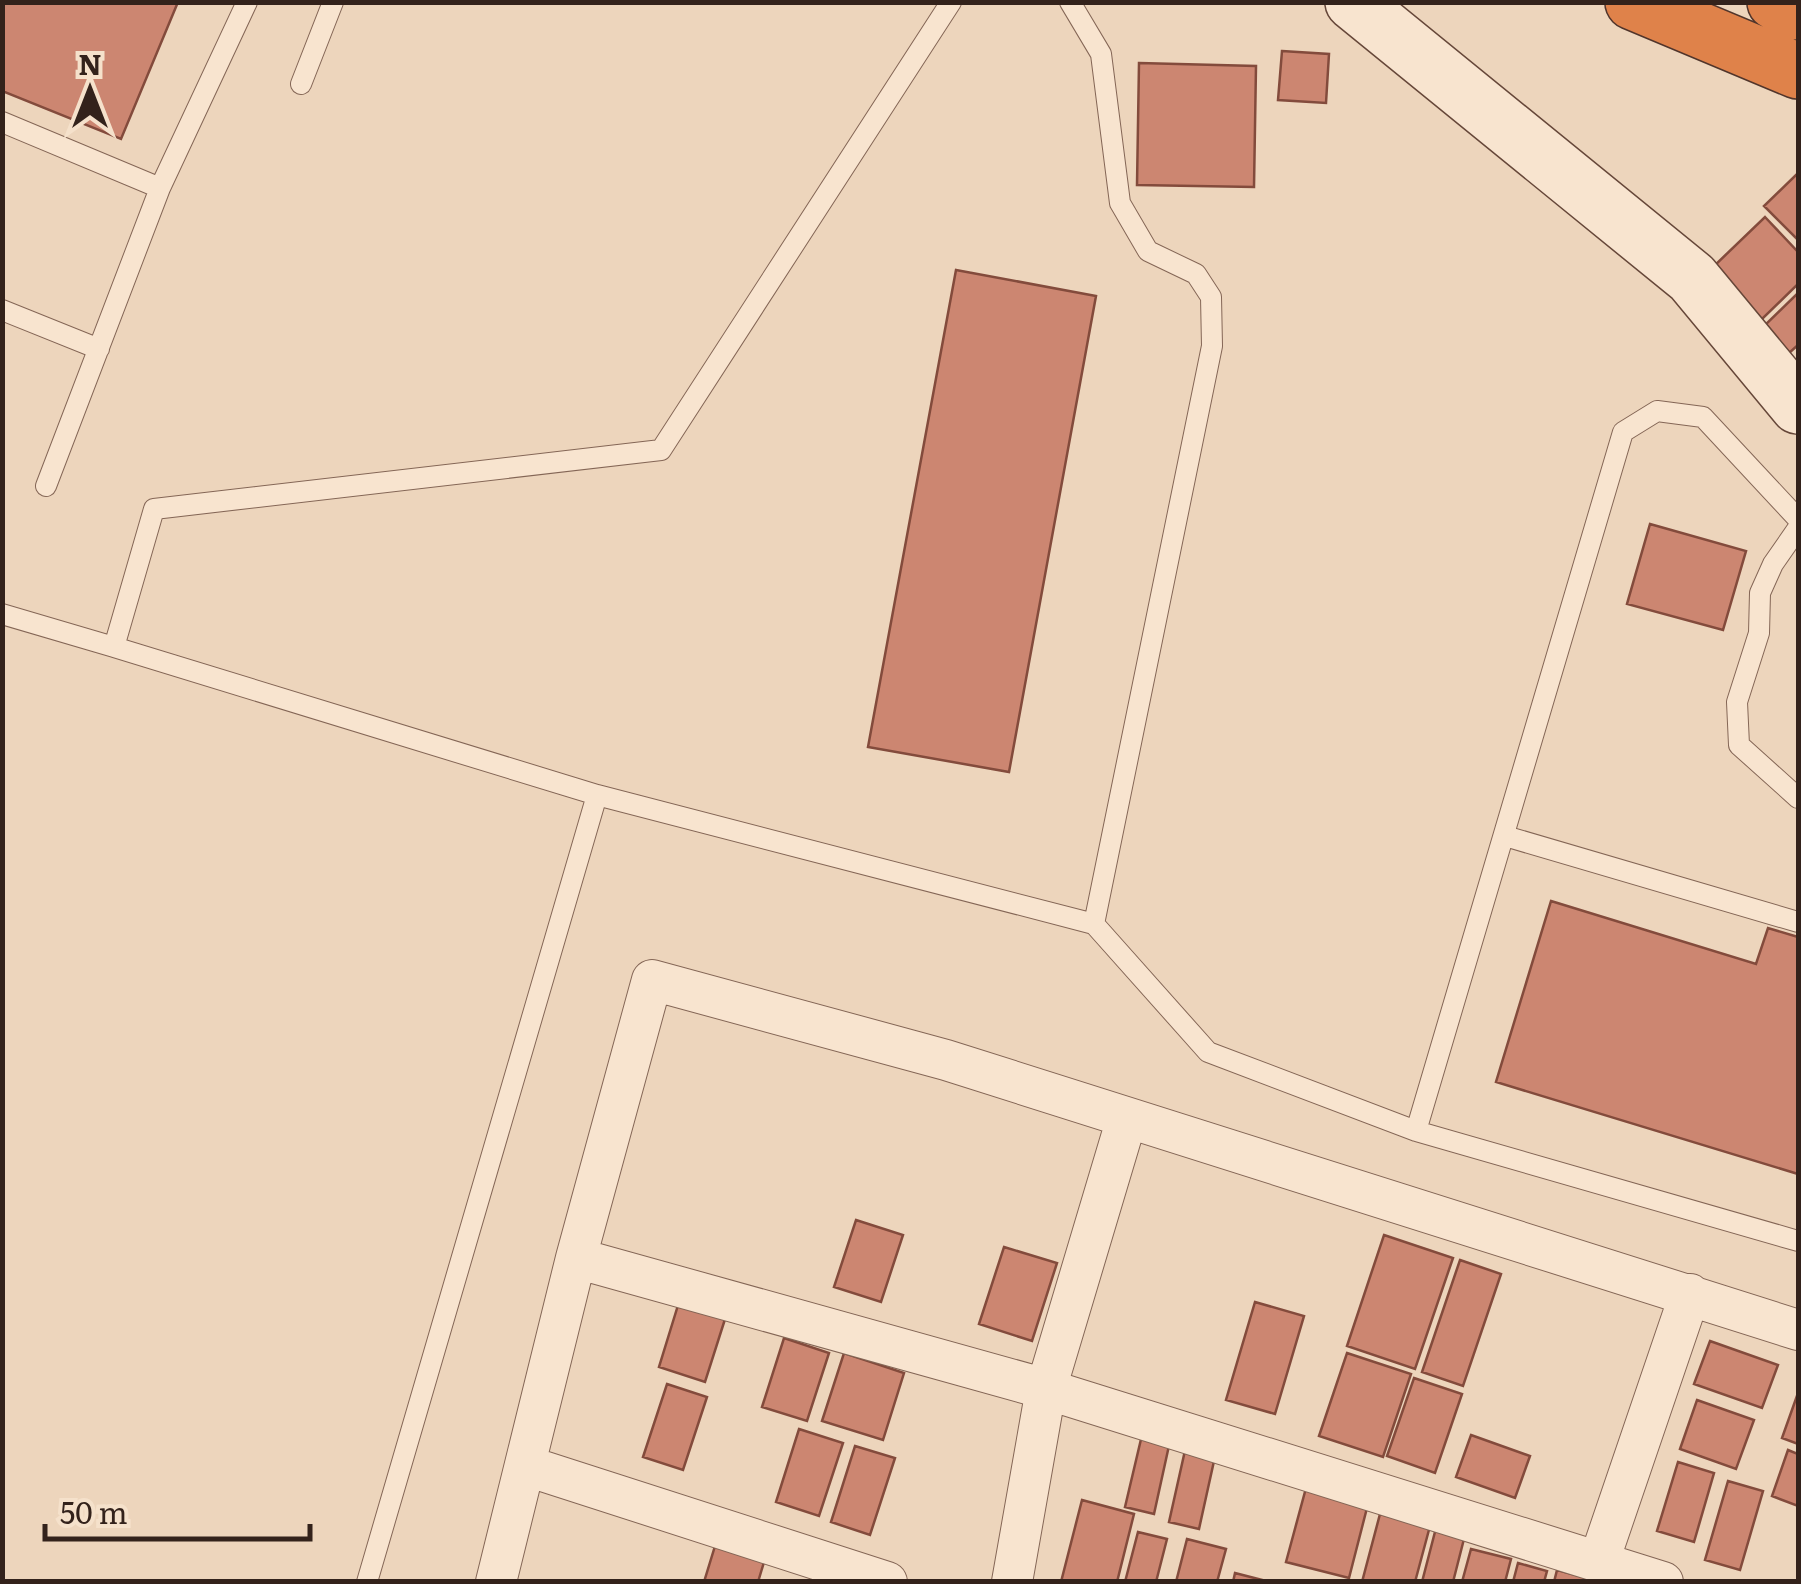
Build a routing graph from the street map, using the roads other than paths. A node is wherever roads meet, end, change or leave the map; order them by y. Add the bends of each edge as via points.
1 (247, 2) edge
2 (332, 2) edge
3 (952, 2) edge
4 (1070, 2) edge
5 (1352, 2) edge
6 (1633, 2) edge
7 (1775, 2) edge
8 (1798, 12) edge
9 (1798, 71) edge
10 (301, 84) dead end
11 (2, 122) edge
12 (160, 188) junction
13 (2, 310) edge
14 (99, 349) junction
15 (1798, 406) edge
16 (46, 486) dead end
17 (1798, 519) edge
18 (1798, 528) edge
19 (2, 614) edge
20 (114, 647) junction
21 (597, 794) junction
22 (1798, 798) edge
23 (1504, 836) junction
24 (1798, 922) edge
25 (1094, 924) junction
26 (1127, 1118) junction
27 (1416, 1131) junction
28 (1798, 1241) edge
29 (576, 1258) junction
30 (1690, 1294) junction
31 (1798, 1330) edge
32 (1046, 1388) junction
33 (527, 1466) junction
34 (1599, 1562) junction
35 (872, 1579) edge
36 (367, 1582) edge
37 (496, 1582) edge
38 (1012, 1582) edge
39 (1663, 1582) edge

1 - 12 lane
2 - 10 lane
3 - 20 lane via 661,450 154,509
4 - 25 lane via 1101,54 1120,203 1148,251 1196,274 1210,297 1212,346
5 - 15 street via 1692,278
6 - 9 highway
7 - 8 highway
11 - 12 lane
12 - 14 lane
13 - 14 lane
14 - 16 lane
17 - 23 lane via 1702,417 1657,411 1624,432
18 - 22 lane via 1760,593 1759,633 1737,702 1739,746
19 - 20 lane
20 - 21 lane
21 - 25 lane
21 - 36 lane
23 - 24 lane
23 - 27 lane
25 - 27 lane via 1208,1052
26 - 29 street via 946,1060 652,980
26 - 30 street
26 - 32 street
27 - 28 lane
29 - 32 street
29 - 33 street
30 - 31 street
30 - 34 street
32 - 34 street
32 - 38 street
33 - 35 street
33 - 37 street
34 - 39 street

